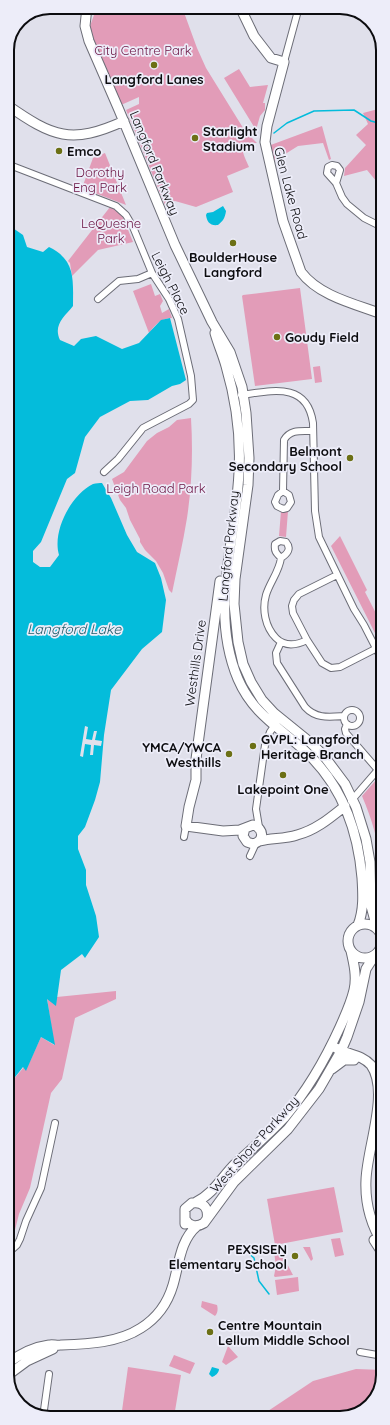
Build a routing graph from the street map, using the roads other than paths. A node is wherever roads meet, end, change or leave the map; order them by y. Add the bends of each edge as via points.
1 (86, 14) edge
2 (243, 14) edge
3 (297, 14) edge
4 (284, 62) junction
5 (14, 110) edge
6 (124, 121) junction
7 (14, 167) edge
8 (336, 183) dead end
9 (376, 224) edge
10 (152, 273) junction
11 (98, 299) dead end
12 (376, 312) edge
13 (212, 322) junction
14 (244, 394) junction
15 (234, 396) junction
16 (313, 431) junction
17 (104, 472) dead end
18 (283, 491) dead end
19 (238, 492) junction
20 (281, 558) dead end
21 (337, 575) junction
22 (307, 640) junction
23 (280, 642) junction
24 (376, 648) joint
25 (344, 716) junction
26 (280, 718) junction
27 (347, 724) junction
28 (274, 726) junction
29 (376, 768) edge
30 (376, 772) edge
31 (352, 799) junction
32 (345, 806) junction
33 (186, 826) junction
34 (253, 834) junction
35 (184, 837) dead end
36 (376, 920) edge
37 (358, 925) junction
38 (376, 928) edge
39 (352, 951) junction
40 (376, 954) edge
41 (376, 957) edge
42 (331, 1046) junction
43 (343, 1052) junction
44 (354, 1060) junction
45 (330, 1071) junction
46 (376, 1072) edge
47 (55, 1123) dead end
48 (376, 1129) edge
49 (196, 1202) junction
50 (184, 1218) junction
51 (207, 1219) junction
52 (197, 1226) junction
53 (376, 1229) edge
54 (376, 1241) edge
55 (183, 1247) junction
56 (14, 1248) edge
57 (59, 1346) junction
58 (360, 1352) dead end
59 (376, 1355) edge
60 (14, 1359) edge
61 (14, 1370) edge
62 (49, 1374) dead end
63 (44, 1410) edge

1 - 6 main road, Langford Parkway via 85,26 89,41
2 - 4 main road via 254,36 271,58
3 - 4 street, Glen Lake Road
4 - 12 main road, Glen Lake Road via 265,142 283,221 296,261 305,278 314,285
5 - 6 main road via 40,127 70,135 97,132
6 - 13 main road, Langford Parkway via 175,246
7 - 10 street, Leigh Place via 119,208 133,227
8 - 9 street via 342,198 354,212
10 - 11 street via 138,279 119,281
10 - 17 street, Leigh Place via 169,299 178,319 191,376 193,400 143,428
13 - 14 main road, Langford Parkway via 230,352
13 - 15 main road, Langford Parkway
14 - 15 street
14 - 16 street via 279,390 294,394 303,400 310,411
14 - 26 main road, Langford Parkway via 249,458 247,495 235,579 234,621 251,682 262,700
15 - 19 main road, Langford Parkway via 239,451
16 - 18 street via 293,432 284,440
16 - 21 street via 316,524 323,547
19 - 28 main road, Langford Parkway via 225,585 228,644 233,666 246,694
19 - 33 main road, Westhills Drive via 231,510 202,705 196,780
20 - 23 street via 264,606 270,630
21 - 22 street via 299,594 294,600 293,613
21 - 24 street
22 - 23 street via 292,645
22 - 24 street via 322,663 331,668 340,667
23 - 25 street via 276,663 305,707 322,717
25 - 27 street
25 - 27 street via 347,711 353,710 360,716 356,724
26 - 28 street
26 - 31 main road, Langford Parkway via 324,756 345,784
27 - 29 street via 346,733
28 - 32 main road, Langford Parkway via 318,765
28 - 34 street via 265,745
30 - 31 street
31 - 32 street
31 - 36 main road, Langford Parkway via 368,850 371,906
32 - 34 main road via 316,828 296,836
32 - 37 main road, Langford Parkway via 355,833 361,863 363,905
33 - 34 main road via 223,831 240,830
33 - 35 street, Westhills Drive
37 - 38 main road via 368,924
37 - 39 main road via 349,936
39 - 40 main road via 360,957
39 - 42 main road, West Shore Parkway via 354,990
41 - 43 main road, West Shore Parkway via 366,969 358,1007
42 - 43 main road
42 - 49 main road, West Shore Parkway via 312,1080 290,1111 210,1193
43 - 44 main road
43 - 45 main road, West Shore Parkway
43 - 46 main road via 352,1053 370,1064
44 - 45 main road via 344,1060
44 - 54 main road via 366,1068 375,1084 375,1103 362,1163 360,1191 364,1215
45 - 51 main road, West Shore Parkway via 298,1117 234,1182
47 - 56 street via 41,1188
48 - 53 main road via 366,1180 368,1206
49 - 50 main road via 185,1209
49 - 51 main road via 204,1206
50 - 52 main road via 191,1225
50 - 55 main road
51 - 52 main road
52 - 55 main road via 190,1232
55 - 57 main road via 169,1296 150,1321 133,1333 118,1339
57 - 60 main road via 51,1344 33,1349
57 - 61 main road
58 - 59 street
62 - 63 street

